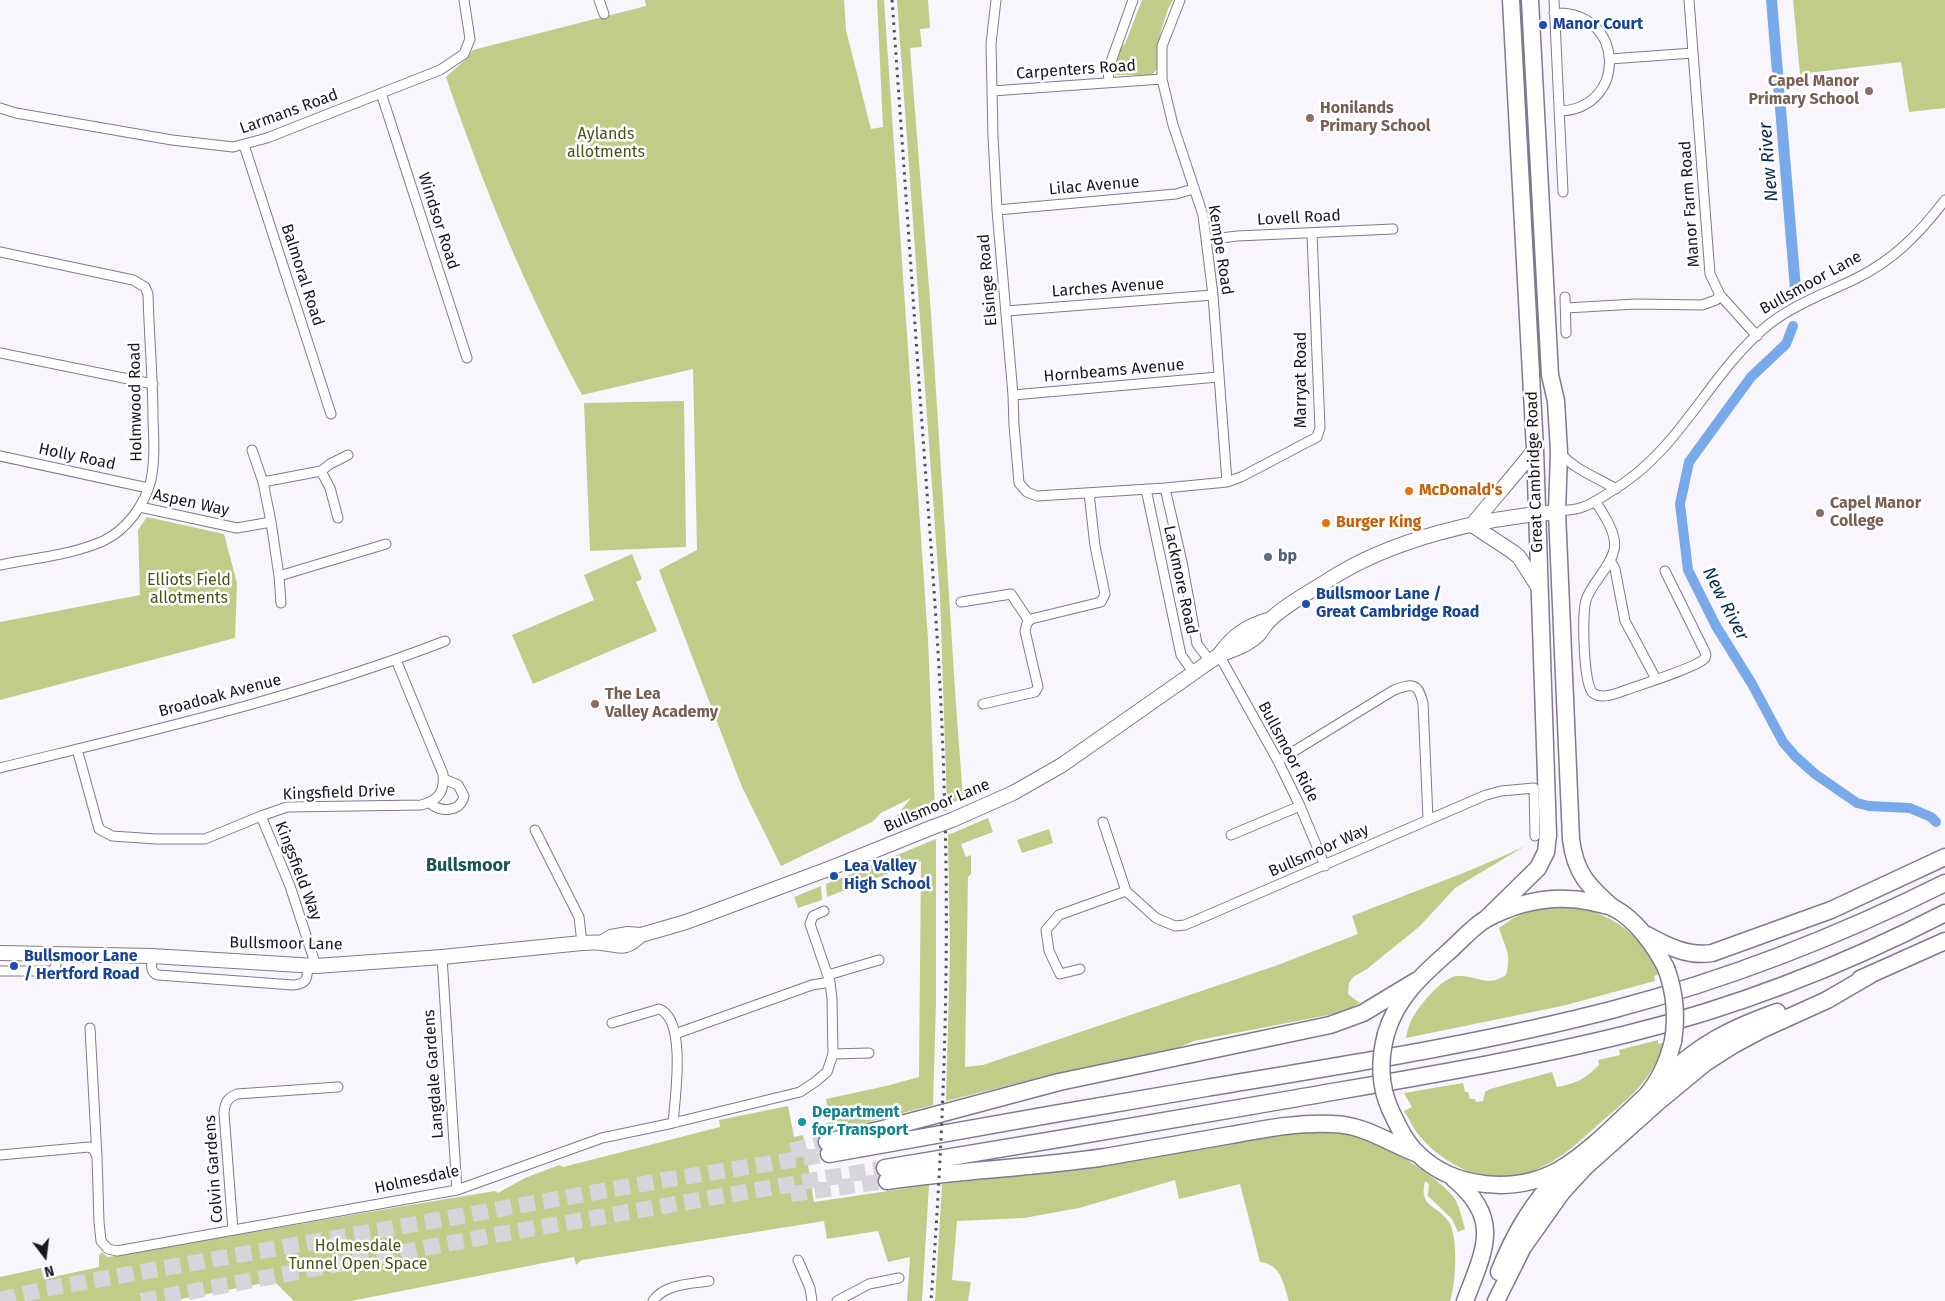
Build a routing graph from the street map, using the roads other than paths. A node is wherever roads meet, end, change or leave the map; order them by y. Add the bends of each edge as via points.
1 (464, 0) edge
2 (599, 0) edge
3 (996, 0) edge
4 (1133, 0) edge
5 (1180, 0) edge
6 (1511, 0) edge
7 (1530, 0) edge
8 (1554, 0) edge
9 (1689, 0) edge
10 (1554, 13) junction
11 (604, 14) dead end
12 (1693, 53) junction
13 (1610, 59) junction
14 (1162, 79) junction
15 (1108, 82) junction
16 (992, 91) junction
17 (381, 93) junction
18 (0, 108) edge
19 (1559, 111) junction
20 (244, 145) junction
21 (1193, 189) junction
22 (1563, 192) dead end
23 (1945, 200) edge
24 (997, 210) junction
25 (1392, 229) dead end
26 (1312, 234) junction
27 (1206, 240) junction
28 (0, 252) edge
29 (1720, 294) junction
30 (1213, 295) junction
31 (1566, 297) dead end
32 (1566, 308) junction
33 (1006, 311) junction
34 (1566, 333) dead end
35 (1757, 336) junction
36 (0, 353) edge
37 (467, 358) dead end
38 (1550, 375) junction
39 (1218, 377) junction
40 (153, 384) junction
41 (1014, 395) junction
42 (331, 414) dead end
43 (1535, 449) junction
44 (252, 450) dead end
45 (1559, 452) junction
46 (348, 455) dead end
47 (0, 456) edge
48 (321, 471) junction
49 (263, 482) junction
50 (1227, 482) junction
51 (148, 488) junction
52 (1165, 488) junction
53 (1616, 488) junction
54 (1146, 489) junction
55 (1088, 492) junction
56 (1595, 501) junction
57 (140, 507) junction
58 (1558, 512) junction
59 (1537, 513) junction
60 (338, 518) dead end
61 (271, 522) junction
62 (1472, 525) junction
63 (386, 544) dead end
64 (1610, 560) junction
65 (0, 566) edge
66 (1665, 572) dead end
67 (279, 576) junction
68 (1540, 590) junction
69 (960, 602) dead end
70 (281, 603) dead end
71 (1029, 621) junction
72 (445, 641) dead end
73 (1543, 652) junction
74 (1214, 658) junction
75 (396, 660) junction
76 (1194, 673) junction
77 (1656, 679) junction
78 (983, 704) dead end
79 (77, 749) junction
80 (1278, 761) junction
81 (0, 768) edge
82 (444, 779) junction
83 (430, 803) junction
84 (1300, 806) junction
85 (261, 816) junction
86 (1428, 819) junction
87 (1103, 822) dead end
88 (535, 830) dead end
89 (1232, 835) dead end
90 (1535, 836) dead end
91 (1945, 857) edge
92 (1325, 866) junction
93 (1945, 884) edge
94 (1126, 891) junction
95 (1613, 908) junction
96 (824, 911) dead end
97 (1945, 914) edge
98 (1485, 920) junction
99 (1642, 933) junction
100 (1945, 941) edge
101 (582, 944) junction
102 (0, 952) edge
103 (56, 954) junction
104 (152, 956) junction
105 (442, 957) junction
106 (879, 960) dead end
107 (312, 965) junction
108 (1080, 969) dead end
109 (0, 972) edge
110 (1870, 975) junction
111 (829, 978) junction
112 (1416, 981) junction
113 (612, 1023) dead end
114 (90, 1028) dead end
115 (675, 1034) junction
116 (869, 1053) dead end
117 (833, 1054) junction
118 (1655, 1086) junction
119 (338, 1087) dead end
120 (672, 1123) junction
121 (1418, 1154) junction
122 (0, 1155) edge
123 (98, 1157) junction
124 (1569, 1164) junction
125 (1450, 1176) junction
126 (456, 1190) junction
127 (233, 1230) junction
128 (798, 1260) dead end
129 (900, 1278) dead end
130 (709, 1281) dead end
131 (856, 1297) edge
132 (653, 1301) edge
133 (812, 1301) edge
134 (837, 1301) edge
135 (1465, 1301) edge
136 (1487, 1301) edge
137 (1496, 1301) edge

1 - 17 street, Larmans Road via 470,39 464,54 440,70
2 - 11 street
3 - 16 street, Elsinge Road via 991,44
4 - 15 street via 1108,70
5 - 14 street, Kempe Road via 1162,46
6 - 43 highway, Great Cambridge Road
7 - 38 highway, Great Cambridge Road
8 - 10 street
9 - 12 street
10 - 13 street via 1574,14 1589,21 1606,40
10 - 19 street
12 - 13 street
12 - 29 street, Manor Farm Road via 1710,274
13 - 19 street via 1603,88 1593,99 1579,108
14 - 15 street, Carpenters Road
14 - 21 street, Kempe Road via 1172,125
15 - 16 street, Carpenters Road
16 - 24 street, Elsinge Road
17 - 20 street, Larmans Road
17 - 37 street, Windsor Road
18 - 20 street, Larmans Road via 172,140 233,147
19 - 22 street
20 - 42 street, Balmoral Road
21 - 24 street, Lilac Avenue via 1176,194
21 - 27 street, Kempe Road via 1203,215
23 - 35 street, Bullsmoor Lane via 1919,232 1888,259 1803,304 1768,325
24 - 33 street, Elsinge Road
25 - 26 street, Lovell Road
26 - 27 street, Lovell Road
26 - 50 street, Marryat Road via 1320,428 1317,437
27 - 30 street, Kempe Road
28 - 40 street, Holmwood Road via 133,280 145,286
29 - 32 street via 1716,300 1702,305
29 - 35 street, Manor Farm Road
30 - 33 street, Larches Avenue
30 - 39 street, Kempe Road
31 - 32 street
32 - 34 street
33 - 41 street, Elsinge Road
35 - 53 street, Bullsmoor Lane via 1725,370 1658,455 1635,477
36 - 40 street
38 - 45 highway, Great Cambridge Road via 1556,401
38 - 59 highway via 1546,405 1549,489
39 - 41 street, Hornbeams Avenue
39 - 50 street, Kempe Road
40 - 51 street, Holmwood Road via 153,464
41 - 55 street, Elsinge Road via 1019,483 1027,492 1037,496
43 - 59 highway, Great Cambridge Road
43 - 62 main road
44 - 49 street
45 - 53 street via 1579,470
45 - 58 highway, Great Cambridge Road
46 - 48 street
47 - 51 street, Holly Road
48 - 49 street
48 - 60 street via 330,488
49 - 61 street
50 - 52 street, Marryat Road
51 - 57 street, Holmwood Road
52 - 54 street, Marryat Road
52 - 74 street, Lackmore Road via 1197,644
53 - 56 street, Bullsmoor Lane
54 - 55 street, Marryat Road
54 - 76 street, Lackmore Road via 1181,655
55 - 71 street via 1094,546 1105,594 1101,602
56 - 58 street, Bullsmoor Lane
56 - 64 street via 1608,522 1615,544
57 - 61 street, Aspen Way via 237,528
57 - 65 street, Holmwood Road via 121,529 104,540 72,551
58 - 59 main road, Bullsmoor Lane
58 - 73 highway via 1546,538 1549,612
58 - 95 highway, Great Cambridge Road via 1572,849 1584,880
59 - 62 main road, Bullsmoor Lane
59 - 68 highway, Great Cambridge Road
61 - 67 street
62 - 68 main road via 1513,552
62 - 74 main road, Bullsmoor Lane via 1367,558 1271,619 1258,635 1237,649
63 - 67 street
64 - 77 street via 1615,569 1625,621
64 - 77 street via 1584,606 1589,687 1593,693 1602,696
66 - 77 street via 1706,655 1698,663
67 - 70 street
68 - 73 highway, Great Cambridge Road
69 - 71 street via 1011,594
71 - 78 street via 1025,631 1038,687 1035,692
72 - 75 street, Broadoak Avenue
73 - 98 highway, Great Cambridge Road via 1546,852 1533,874
74 - 76 main road, Bullsmoor Lane
74 - 80 street, Bullsmoor Ride
75 - 79 street, Broadoak Avenue via 240,708
75 - 82 street
76 - 101 main road, Bullsmoor Lane, bridge via 1062,765 1013,793 952,820 686,922 642,935 622,935 601,943
79 - 81 street, Broadoak Avenue
79 - 85 street, Kingsfield Drive via 99,829 105,834 205,839
80 - 84 street, Bullsmoor Ride
80 - 86 street via 1394,690 1415,686 1420,690 1423,703
82 - 83 street via 443,791
82 - 83 street, Kingsfield Drive via 462,790 463,802 442,810
83 - 85 street, Kingsfield Drive via 421,806 287,807
84 - 89 street
84 - 92 street, Bullsmoor Ride
85 - 107 street, Kingsfield Way via 290,886
86 - 90 street, Bullsmoor Way via 1486,795 1534,788
86 - 92 street, Bullsmoor Way
87 - 94 street, Bullsmoor Way
88 - 101 street via 579,917
91 - 99 highway via 1831,910 1712,953 1698,954 1676,949
92 - 94 street, Bullsmoor Way via 1185,925 1175,926 1156,918
93 - 112 highway via 1837,933 1758,964 1652,999 1580,1018 1452,1045 828,1148 883,1129 1050,1084 1330,1026 1363,1013
94 - 108 street via 1059,915 1046,930 1049,951 1060,974
95 - 98 highway via 1570,898 1540,900
95 - 99 highway, Great Cambridge Road
96 - 111 street, Holmesdale via 813,916 810,924
97 - 121 highway via 1792,982 1628,1034 1503,1062 886,1174 918,1176 1064,1162 1310,1124 1352,1126
98 - 112 highway, Great Cambridge Road
99 - 118 highway, bridge via 1666,968 1675,1006 1673,1041
100 - 110 highway
101 - 105 main road, Bullsmoor Lane
102 - 103 main road, Bullsmoor Lane
103 - 104 main road, Bullsmoor Lane
103 - 109 street via 53,971
104 - 107 main road, Bullsmoor Lane
104 - 107 street via 152,970 158,975 293,985 305,982
105 - 107 main road, Bullsmoor Lane
105 - 126 street, Langdale Gardens
106 - 111 street
110 - 118 highway via 1726,1032 1693,1053
110 - 137 highway via 1827,1000 1733,1045 1705,1063 1659,1101 1562,1192 1523,1247
111 - 115 street
111 - 117 street, Holmesdale
112 - 121 highway, bridge via 1398,1004 1380,1060 1383,1093
113 - 115 street via 659,1008 667,1014
114 - 123 street, Holmesdale
115 - 120 street via 677,1082
116 - 117 street
117 - 120 street, Holmesdale via 827,1072 800,1092
118 - 124 highway
119 - 127 street, Colvin Gardens via 230,1097 224,1113
120 - 126 street, Holmesdale via 602,1138
121 - 125 highway
122 - 123 street via 89,1148
123 - 127 street, Holmesdale via 101,1241 108,1249 117,1251
124 - 125 highway via 1537,1179 1511,1184 1481,1184
124 - 136 highway via 1524,1219
125 - 135 highway via 1476,1200 1484,1222 1485,1245
126 - 127 street, Holmesdale
128 - 133 street
129 - 131 street via 877,1282
130 - 132 street via 670,1288
131 - 134 street

